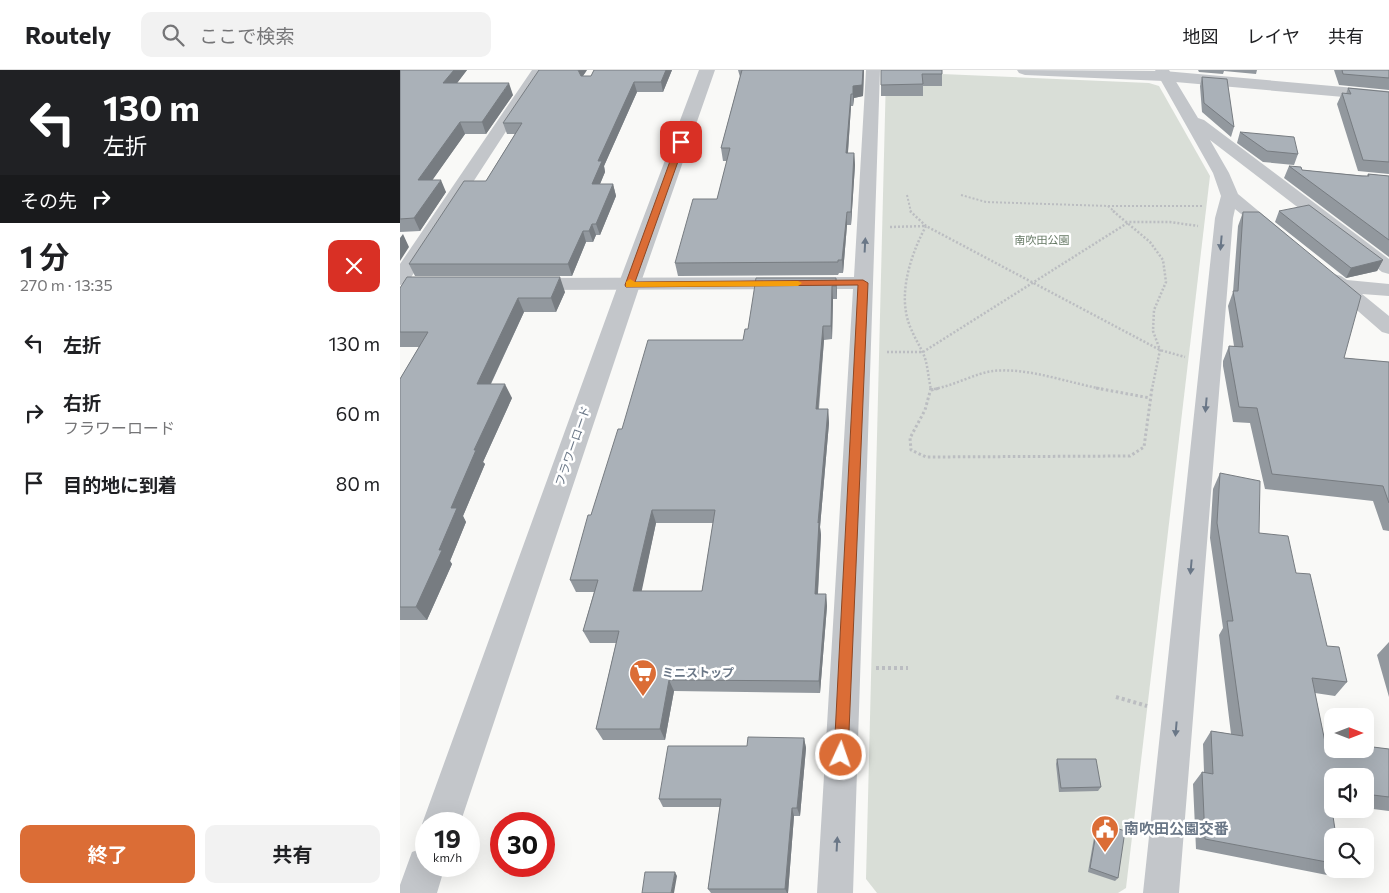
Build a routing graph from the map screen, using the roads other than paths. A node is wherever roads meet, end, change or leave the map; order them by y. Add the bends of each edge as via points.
1 (539, 70) edge
2 (707, 70) edge
3 (873, 70) edge
4 (1025, 70) edge
5 (1163, 73) edge
6 (1389, 96) edge
7 (1189, 116) junction
8 (1257, 168) junction
9 (1285, 170) dead end
10 (1221, 191) junction
11 (1289, 244) edge
12 (1319, 268) edge
13 (1389, 268) edge
14 (400, 279) edge
15 (863, 283) junction
16 (400, 284) edge
17 (420, 284) edge
18 (508, 284) edge
19 (629, 285) junction
20 (1341, 286) junction
21 (1389, 290) edge
22 (1389, 327) edge
23 (445, 812) edge
24 (422, 877) edge
25 (417, 893) edge
26 (835, 893) edge
27 (1161, 893) edge

1 - 14 street via 418,239
2 - 19 street, フラワーロード
15 -> 3 street
4 - 5 street
5 - 6 street
5 - 7 street
7 - 8 street
7 - 10 street
8 - 9 street
8 - 10 street
8 - 13 street
10 - 11 street
10 -> 27 street via 1223,228
12 - 20 street
15 - 19 street
26 -> 15 street
16 - 17 street
18 - 19 street
19 - 23 street, フラワーロード
20 - 21 street
20 - 22 street
24 - 25 street

